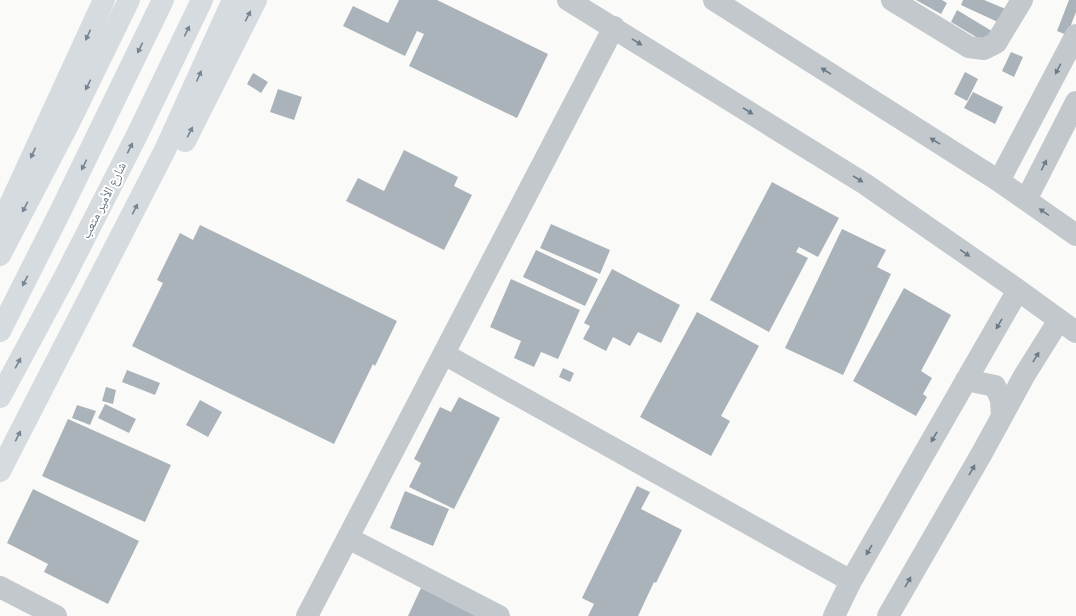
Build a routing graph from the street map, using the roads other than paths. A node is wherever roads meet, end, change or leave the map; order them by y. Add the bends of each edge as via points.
1 (104, 0) edge
2 (130, 0) edge
3 (164, 0) edge
4 (202, 0) edge
5 (233, 0) edge
6 (256, 0) edge
7 (568, 0) edge
8 (714, 0) edge
9 (892, 0) edge
10 (1022, 0) edge
11 (614, 28) junction
12 (1076, 35) edge
13 (1076, 102) edge
14 (999, 181) junction
15 (1026, 200) junction
16 (0, 225) edge
17 (1076, 235) edge
18 (0, 255) edge
19 (1018, 290) junction
20 (1068, 326) edge
21 (0, 331) edge
22 (444, 354) junction
23 (966, 380) junction
24 (45, 384) junction
25 (0, 397) edge
26 (1002, 416) junction
27 (0, 471) edge
28 (348, 538) junction
29 (851, 582) junction
30 (0, 587) edge
31 (56, 616) edge
32 (307, 616) edge
33 (499, 616) edge
34 (834, 616) edge
35 (888, 616) edge

1 -> 16 main road
2 -> 18 main road via 70,123
3 -> 21 main road
25 -> 4 main road, شارع الأمير متعب via 137,135
24 -> 5 main road via 165,150
24 -> 6 main road via 143,226
7 - 11 street
14 -> 8 street
9 - 10 street via 969,47 984,49 996,43
11 -> 19 street via 865,184
11 - 22 street
12 -> 14 street
15 -> 13 street
14 - 15 street
17 -> 15 street
19 - 20 street
19 -> 23 street
26 -> 20 street via 1024,376
22 - 28 street
22 - 29 street
23 - 26 street via 995,386 1001,400
23 -> 29 street
27 -> 24 main road
35 -> 26 street
28 - 32 street
28 - 33 street
29 - 34 street
30 - 31 street

